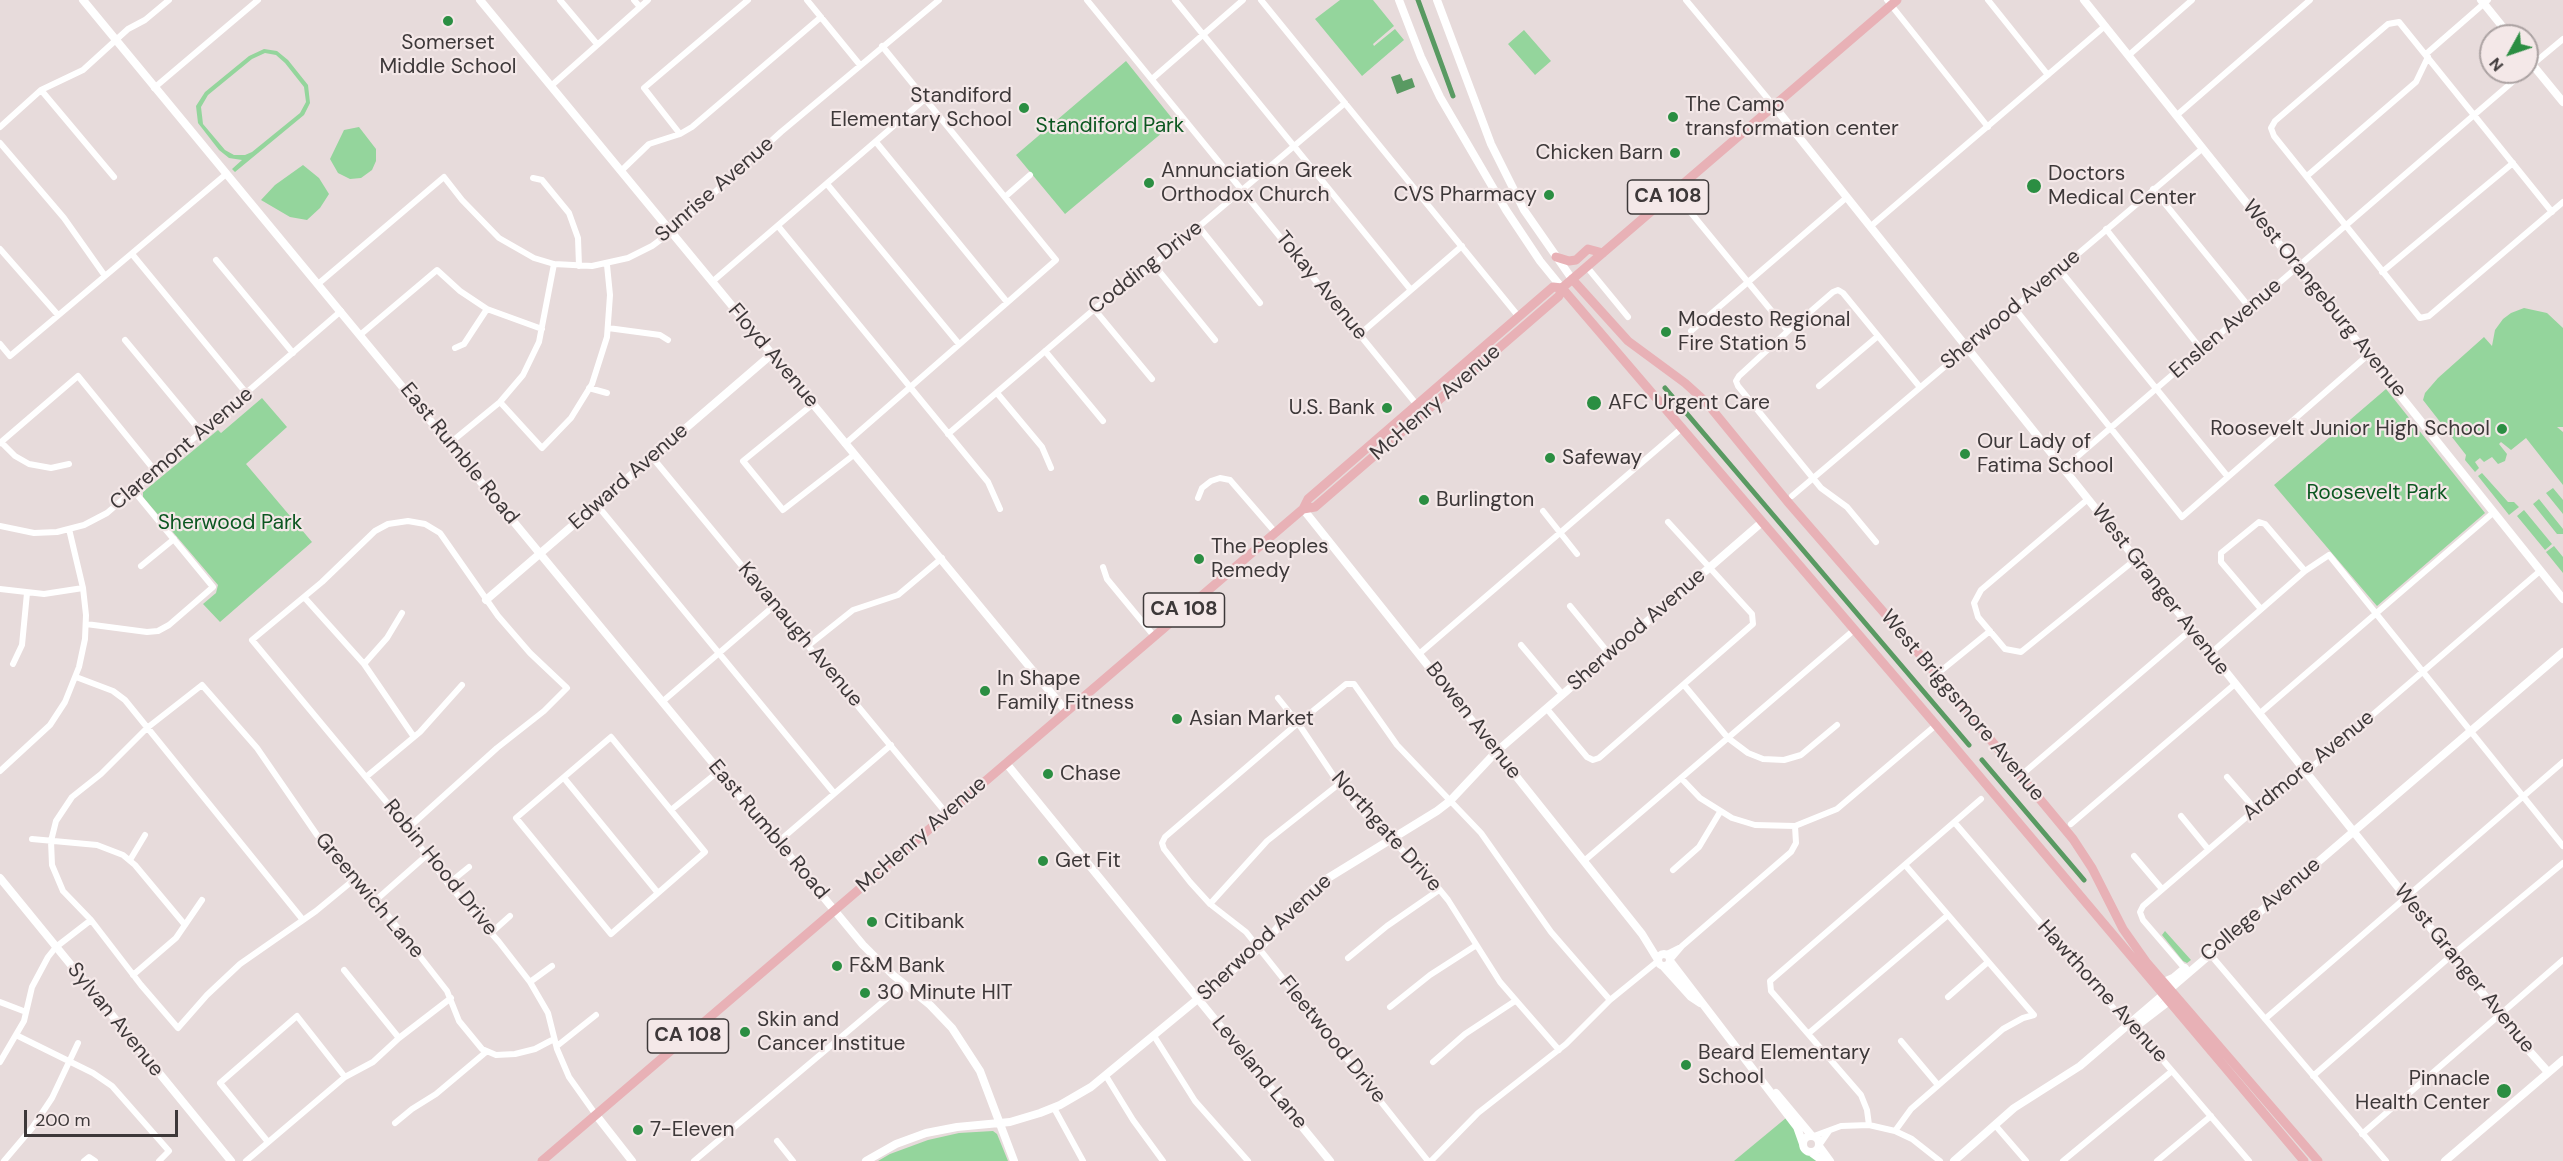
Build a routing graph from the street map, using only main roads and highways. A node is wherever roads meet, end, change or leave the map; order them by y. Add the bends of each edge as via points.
1 (1399, 0) edge
2 (1437, 0) edge
3 (1892, 2) edge
4 (1603, 253) junction
5 (1556, 257) junction
6 (1572, 279) junction
7 (1562, 288) junction
8 (1302, 509) junction
9 (0, 878) edge
10 (2168, 990) junction
11 (2563, 1060) edge
12 (2447, 1160) edge
13 (231, 1161) edge
14 (542, 1161) edge
15 (2304, 1161) edge
16 (2318, 1161) edge

1 - 7 main road via 1440,97 1518,230
2 - 5 main road via 1491,144 1524,210
3 - 4 main road, McHenry Avenue / CA 108
4 - 5 main road via 1588,249 1576,260
4 - 6 main road, McHenry Avenue / CA 108
5 - 6 main road
6 - 7 main road, McHenry Avenue / CA 108
6 - 10 main road, West Briggsmore Avenue via 1628,341 1706,402 1906,638 2073,839 2128,937
7 - 8 main road, McHenry Avenue / CA 108 via 1559,296 1315,507
7 - 8 main road, McHenry Avenue / CA 108 via 1553,287 1308,499
7 - 10 main road, West Briggsmore Avenue
8 - 14 main road, McHenry Avenue / CA 108
9 - 13 main road, Sylvan Avenue
10 - 15 main road, West Briggsmore Avenue
10 - 16 main road, West Briggsmore Avenue
11 - 12 main road

